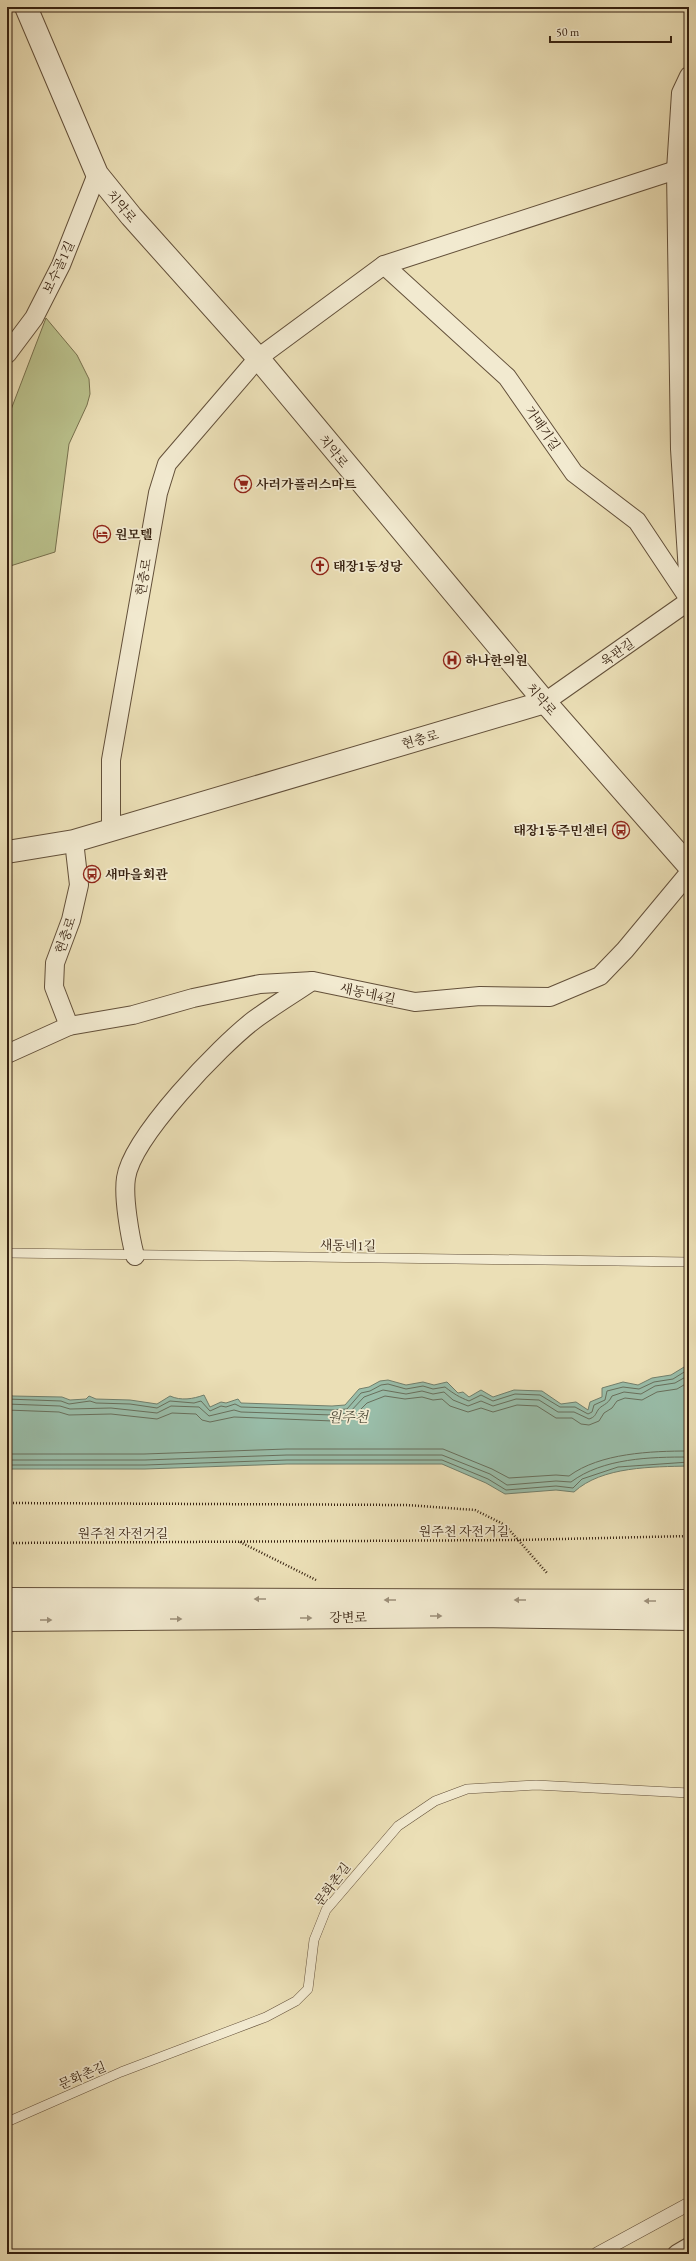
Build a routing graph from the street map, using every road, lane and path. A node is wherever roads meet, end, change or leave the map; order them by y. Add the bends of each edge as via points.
1 (26, 7) edge
2 (689, 76) edge
3 (676, 170) junction
4 (97, 174) junction
5 (384, 266) junction
6 (7, 354) edge
7 (258, 358) junction
8 (689, 588) edge
9 (689, 600) edge
10 (545, 702) junction
11 (111, 829) junction
12 (74, 841) junction
13 (7, 852) edge
14 (689, 866) edge
15 (689, 873) edge
16 (312, 981) junction
17 (69, 1026) junction
18 (7, 1054) edge
19 (7, 1253) edge
20 (135, 1256) junction
21 (689, 1262) edge
22 (7, 1503) edge
23 (689, 1536) edge
24 (518, 1540) junction
25 (240, 1542) junction
26 (7, 1543) edge
27 (547, 1573) dead end
28 (316, 1580) dead end
29 (7, 1599) edge
30 (689, 1601) edge
31 (689, 1619) edge
32 (7, 1620) edge
33 (689, 1793) edge
34 (7, 2122) edge
35 (689, 2204) edge
36 (689, 2248) edge
37 (597, 2254) edge
38 (677, 2254) edge

1 - 4 street, 치악로
2 - 3 street via 681,93
3 - 5 street
3 - 8 street via 680,450
4 - 6 street, 보수골1길 via 61,265 34,318
4 - 7 street, 치악로 via 131,216
5 - 7 street
5 - 9 street, 가매기길 via 507,377 574,473 637,521
7 - 10 street, 치악로
7 - 11 street, 현충로 via 167,464 158,493 111,760
9 - 10 street, 육판길
10 - 11 street, 현충로
10 - 14 street, 치악로
11 - 12 street, 현충로
12 - 13 street, 현충로
12 - 17 street, 현충로 via 79,885 71,920 55,963 54,987
15 - 16 street, 새동네4길 via 600,976 550,997 480,996 415,1002
16 - 17 street, 새동네4길 via 260,984 193,998 133,1015
16 - 20 street via 253,1021 208,1062 165,1110 138,1148 126,1178 129,1232
17 - 18 street, 새동네4길
19 - 20 lane, 새동네1길
20 - 21 lane, 새동네1길
22 - 24 path via 407,1505 475,1510 505,1525
23 - 24 path, 원주천 자전거길
24 - 25 path, 원주천 자전거길
24 - 27 path
25 - 26 path, 원주천 자전거길
25 - 28 path, 원주천 자전거길
30 -> 29 street, 강변로
32 -> 31 street, 강변로 via 477,1616
33 - 34 lane, 문화촌길 via 536,1785 466,1789 435,1801 398,1826 326,1910 314,1940 308,1989 296,2000 266,2017 121,2072
35 - 37 street
36 - 38 street

